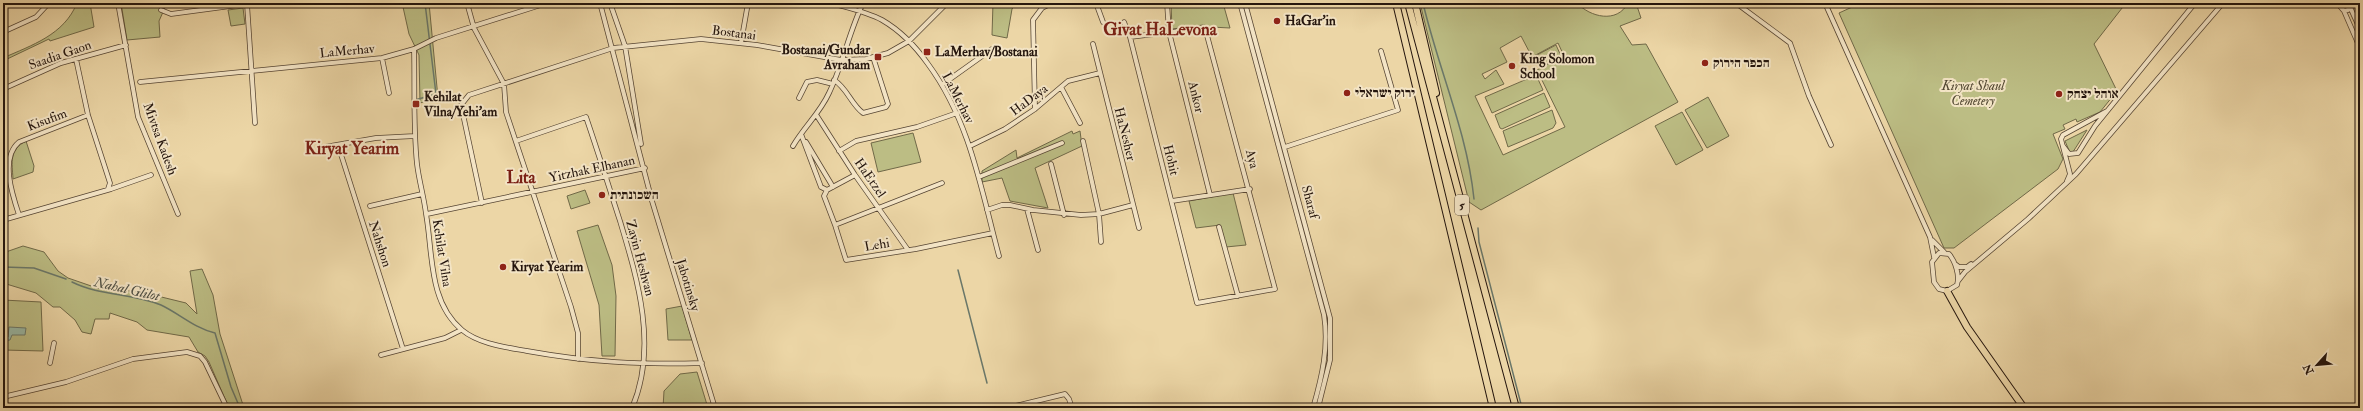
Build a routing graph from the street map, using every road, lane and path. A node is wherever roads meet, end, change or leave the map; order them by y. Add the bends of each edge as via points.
1 (49, 3) edge
2 (118, 3) edge
3 (253, 3) edge
4 (467, 3) edge
5 (547, 3) edge
6 (600, 3) edge
7 (610, 3) edge
8 (748, 3) edge
9 (831, 3) edge
10 (863, 3) edge
11 (947, 3) edge
12 (1052, 3) edge
13 (1096, 3) edge
14 (1167, 3) edge
15 (1240, 3) edge
16 (1245, 3) edge
17 (1393, 3) edge
18 (1396, 3) edge
19 (1408, 3) edge
20 (1415, 3) edge
21 (1736, 3) edge
22 (1825, 3) edge
23 (2195, 3) edge
24 (2223, 3) edge
25 (2337, 3) edge
26 (230, 4) edge
27 (247, 4) edge
28 (2351, 5) edge
29 (161, 10) dead end
30 (2344, 10) junction
31 (859, 11) junction
32 (1103, 22) dead end
33 (1124, 22) dead end
34 (474, 28) junction
35 (2360, 29) edge
36 (3, 32) edge
37 (1169, 32) junction
38 (1403, 34) junction
39 (1130, 37) junction
40 (909, 42) junction
41 (741, 43) junction
42 (1092, 44) dead end
43 (126, 45) junction
44 (625, 46) junction
45 (613, 48) junction
46 (2360, 48) edge
47 (414, 49) junction
48 (992, 50) dead end
49 (1381, 51) dead end
50 (873, 56) junction
51 (382, 58) junction
52 (76, 59) junction
53 (841, 60) junction
54 (253, 70) junction
55 (1100, 73) junction
56 (140, 82) dead end
57 (834, 82) junction
58 (504, 84) junction
59 (943, 84) junction
60 (1061, 87) junction
61 (3, 89) edge
62 (389, 93) dead end
63 (799, 98) dead end
64 (1035, 109) junction
65 (2107, 111) junction
66 (957, 113) junction
67 (88, 115) junction
68 (816, 116) junction
69 (255, 123) dead end
70 (1080, 123) dead end
71 (800, 134) junction
72 (415, 136) junction
73 (516, 141) junction
74 (1083, 141) dead end
75 (1062, 143) dead end
76 (2061, 144) junction
77 (338, 145) junction
78 (1831, 145) dead end
79 (793, 146) dead end
80 (970, 146) junction
81 (1285, 147) junction
82 (319, 148) dead end
83 (839, 151) junction
84 (1051, 164) dead end
85 (644, 168) junction
86 (2070, 174) junction
87 (2076, 174) junction
88 (151, 175) dead end
89 (855, 175) junction
90 (606, 176) junction
91 (979, 177) junction
92 (942, 183) dead end
93 (833, 187) junction
94 (1457, 188) junction
95 (108, 189) junction
96 (1250, 189) junction
97 (827, 190) junction
98 (533, 192) junction
99 (422, 194) junction
100 (1210, 196) junction
101 (1172, 202) junction
102 (482, 203) junction
103 (1133, 205) junction
104 (370, 206) dead end
105 (878, 208) junction
106 (1027, 209) junction
107 (987, 210) junction
108 (19, 214) junction
109 (178, 214) dead end
110 (426, 214) junction
111 (1064, 214) junction
112 (1099, 214) junction
113 (3, 220) edge
114 (835, 225) junction
115 (1219, 227) dead end
116 (1139, 228) dead end
117 (993, 233) junction
118 (1930, 237) junction
119 (1101, 242) dead end
120 (908, 250) junction
121 (1038, 250) dead end
122 (1945, 253) junction
123 (999, 256) dead end
124 (1934, 257) junction
125 (1955, 264) junction
126 (1958, 281) junction
127 (1948, 291) junction
128 (1238, 296) junction
129 (461, 330) junction
130 (54, 343) dead end
131 (403, 349) junction
132 (381, 355) dead end
133 (578, 359) junction
134 (50, 363) dead end
135 (702, 363) junction
136 (642, 365) junction
137 (3, 397) edge
138 (227, 408) edge
139 (632, 408) edge
140 (715, 408) edge
141 (1007, 408) edge
142 (1072, 408) edge
143 (1313, 408) edge
144 (1318, 408) edge
145 (1494, 408) edge
146 (1516, 408) edge
147 (2024, 408) edge

1 - 36 street via 36,17
2 - 43 street, Mivtsa Kadesh
3 - 27 street
4 - 34 street
5 - 34 street, LaMerhav
6 - 45 street, Jabotinsky
7 - 44 street, Jabotinsky
8 - 41 street
9 - 31 street, LaMerhav
10 - 31 street
11 - 40 street, Bostanai
12 - 64 street via 1042,8 1033,20
13 - 32 street
14 - 37 street, Ankor
15 - 143 street, Sharaf via 1324,314 1324,361
16 - 81 street, Sharaf
17 - 38 highway
18 - 38 highway, 5
19 - 94 highway, 5
20 - 94 highway
21 - 78 street via 1790,43 1809,96
22 - 118 street
23 - 65 street
24 - 87 street
25 - 30 street
26 - 27 street
26 - 29 street via 171,14
27 - 54 street
28 - 30 street
28 - 35 street
30 - 46 street
31 - 40 street, LaMerhav via 882,20
31 - 53 street
33 - 39 street, Hohit
34 - 47 street, LaMerhav via 436,38
34 - 58 street
37 - 39 street
37 - 96 street, Aya via 1205,28 1209,34
37 - 100 street, Ankor
38 - 145 highway, 5
39 - 101 street, Hohit
40 - 50 street, Bostanai via 888,53
40 - 59 street, LaMerhav
41 - 44 street, Bostanai via 701,39
41 - 53 street, Bostanai
42 - 55 street, HaNesher
43 - 52 street, Saadia Gaon
43 - 109 street, Mivtsa Kadesh via 138,117
44 - 45 street, Bostanai
44 - 85 street, Jabotinsky
45 - 58 street, Bostanai
45 - 85 street, Jabotinsky
47 - 51 street, LaMerhav
47 - 72 street, Kehilat Vilna
48 - 59 street
49 - 81 street via 1398,110
50 - 53 street, Bostanai
50 - 57 street via 888,104 886,107 863,113 841,84
51 - 54 street, LaMerhav
51 - 62 street
52 - 61 street, Saadia Gaon via 48,68
52 - 67 street
53 - 57 street
54 - 56 street, LaMerhav
54 - 69 street
55 - 60 street, HaDaya via 1075,78
55 - 103 street, HaNesher
57 - 63 street via 807,82
57 - 68 street
58 - 73 street via 506,112
58 - 102 street, Bostanai via 469,95 461,105
59 - 66 street, LaMerhav
60 - 64 street, HaDaya
60 - 70 street
64 - 80 street, HaDaya via 1005,129
65 - 76 street via 2063,135
65 - 76 street via 2078,152 2069,154
66 - 80 street, LaMerhav
66 - 83 street via 912,128 856,141
67 - 95 street via 110,183
67 - 108 street, Kisufim via 14,146 8,162 12,195
68 - 71 street
68 - 83 street, HaEtzel
71 - 79 street
71 - 93 street
71 - 97 street via 821,187
72 - 77 street via 376,138
72 - 99 street, Kehilat Vilna
73 - 90 street, Zayin Heshvan via 586,118
73 - 98 street
74 - 112 street
75 - 91 street
76 - 86 street
77 - 82 street
77 - 131 street, Nahshon
80 - 91 street, LaMerhav
81 - 144 street, Sharaf via 1330,318 1330,360
83 - 89 street, HaEtzel
84 - 111 street
85 - 90 street, Yitzhak Elhanan
85 - 135 street, Jabotinsky
86 - 87 street
86 - 125 street via 2069,179 2014,229 1967,267 1959,268
87 - 126 street
88 - 95 street
89 - 93 street
89 - 105 street, HaEtzel
90 - 98 street, Yitzhak Elhanan
90 - 136 street, Zayin Heshvan via 641,297 644,320
91 - 107 street, LaMerhav
92 - 105 street
93 - 97 street
94 - 146 highway, 5
95 - 108 street
96 - 100 street
96 - 128 street, Aya via 1275,289
97 - 114 street via 824,196
98 - 102 street, Yitzhak Elhanan
98 - 133 street via 575,320
99 - 104 street
99 - 110 street, Kehilat Vilna
100 - 101 street
101 - 128 street, Hohit via 1197,303
102 - 110 street, Yitzhak Elhanan
103 - 112 street
103 - 116 street, HaNesher
105 - 114 street
105 - 120 street, HaEtzel
106 - 107 street via 1002,205
106 - 111 street
106 - 121 street
107 - 117 street, LaMerhav
108 - 113 street
110 - 129 street, Kehilat Vilna via 433,274 439,296
111 - 112 street
112 - 119 street
114 - 120 street, Lehi via 846,260
115 - 128 street
117 - 120 street, Lehi
117 - 123 street, LaMerhav
118 - 122 street via 1937,248
118 - 124 street
122 - 124 street via 1939,253
122 - 125 street via 1952,257
124 - 127 street via 1934,282 1939,289
125 - 126 street
126 - 127 street via 1955,288
127 - 147 highway via 1963,321
129 - 131 street via 445,338
129 - 133 street, Kehilat Vilna via 499,346
130 - 134 street
131 - 132 street
133 - 136 street, Kehilat Vilna
135 - 136 street, Kehilat Vilna
135 - 140 street, Jabotinsky
136 - 139 street, Zayin Heshvan
137 - 138 street via 66,382 133,359 187,352 200,356 205,362
141 - 142 street via 1065,394

